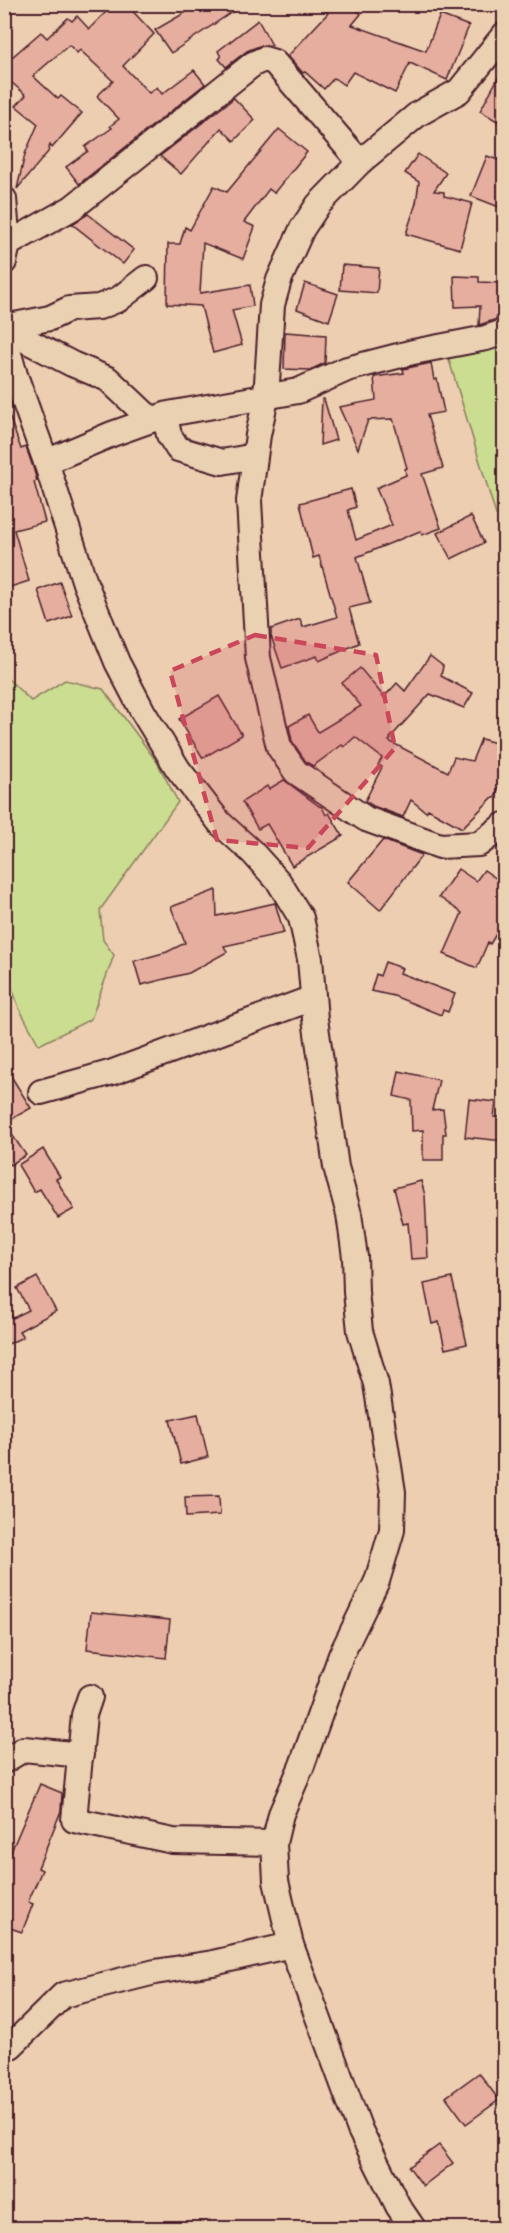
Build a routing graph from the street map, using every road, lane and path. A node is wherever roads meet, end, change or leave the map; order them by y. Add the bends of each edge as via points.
1 (504, 35) edge
2 (360, 162) junction
3 (4, 199) edge
4 (6, 254) edge
5 (146, 278) dead end
6 (4, 328) edge
7 (504, 332) edge
8 (4, 336) edge
9 (10, 378) edge
10 (266, 398) junction
11 (154, 419) junction
12 (255, 456) junction
13 (46, 462) junction
14 (504, 825) edge
15 (313, 998) junction
16 (41, 1092) dead end
17 (90, 1697) dead end
18 (81, 1755) junction
19 (4, 1761) edge
20 (274, 1843) junction
21 (291, 1945) junction
22 (4, 2048) edge
23 (413, 2229) edge

1 - 2 street via 459,90 418,114
2 - 4 street via 274,62 264,59 72,208
2 - 10 street via 318,205 302,229 279,280 272,305
3 - 4 street
5 - 6 street via 99,308 69,309 50,318
6 - 11 street via 108,379 125,398
7 - 10 street via 347,369 298,391
8 - 9 street
9 - 13 street
10 - 11 street
10 - 12 street
11 - 12 street via 165,421 178,449 222,462
11 - 13 street
12 - 14 street via 249,501 258,658 279,747 296,772 366,819 440,846 479,844
13 - 15 street via 85,583 117,662 178,769 220,823 279,882 301,918
15 - 16 street via 123,1069
15 - 20 street via 336,1167 354,1246 360,1331 376,1384 388,1454 392,1530 377,1581 334,1672
17 - 18 street via 84,1715
18 - 19 street via 24,1749
18 - 20 street via 74,1820 173,1841
20 - 21 street via 276,1881
21 - 22 street via 63,1995 11,2046
21 - 23 street via 360,2130

